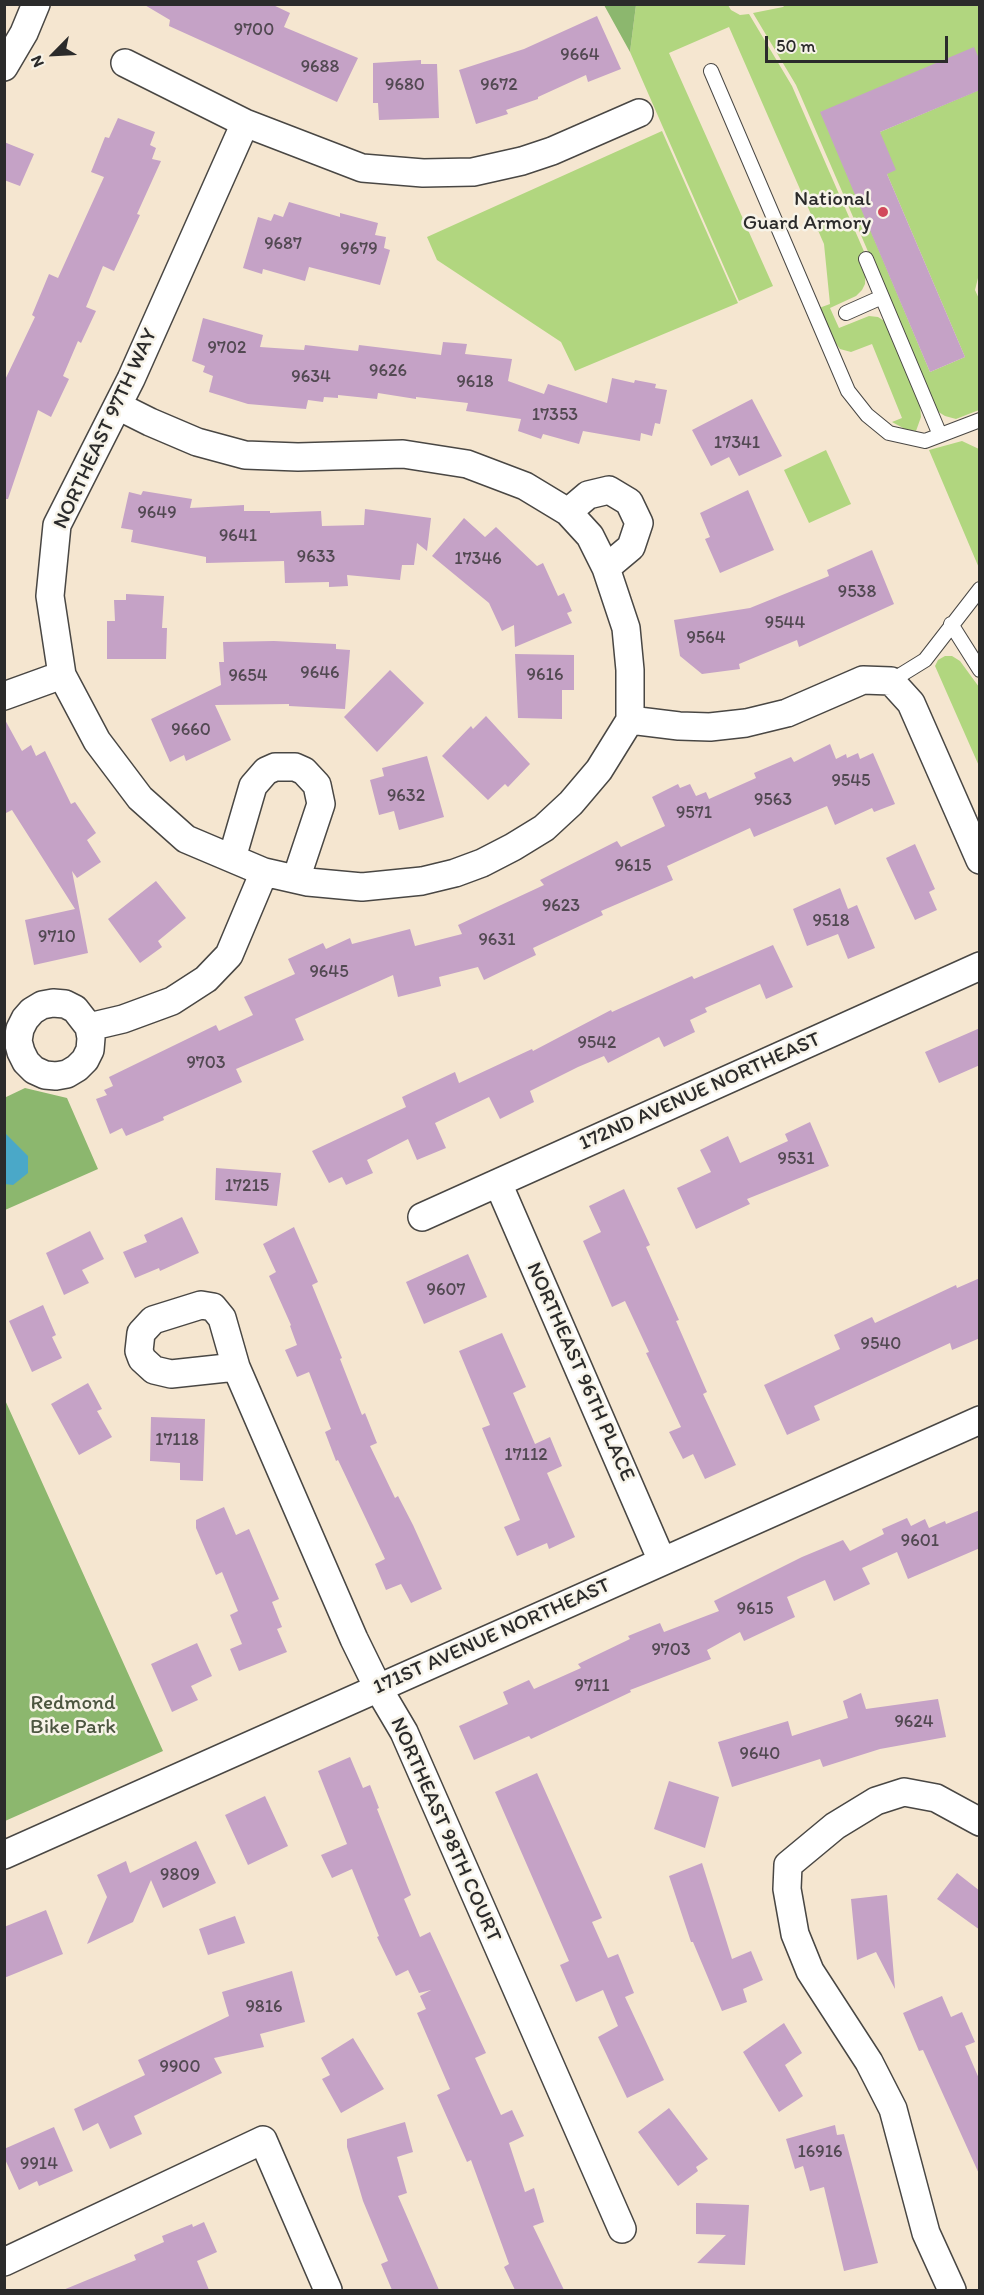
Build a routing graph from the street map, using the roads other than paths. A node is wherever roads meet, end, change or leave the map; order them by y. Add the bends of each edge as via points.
1 (36, 4) edge
2 (125, 63) dead end
3 (4, 67) edge
4 (711, 70) dead end
5 (639, 112) dead end
6 (245, 123) junction
7 (866, 259) dead end
8 (882, 297) junction
9 (846, 313) dead end
10 (118, 406) junction
11 (979, 421) edge
12 (940, 435) junction
13 (568, 512) junction
14 (606, 568) junction
15 (980, 589) edge
16 (951, 624) junction
17 (980, 670) edge
18 (62, 675) junction
19 (891, 681) junction
20 (4, 696) edge
21 (630, 720) junction
22 (232, 858) junction
23 (980, 860) edge
24 (264, 872) junction
25 (296, 879) junction
26 (980, 966) edge
27 (89, 1027) dead end
28 (498, 1183) junction
29 (422, 1217) dead end
30 (236, 1367) dead end
31 (980, 1420) edge
32 (662, 1561) junction
33 (378, 1688) junction
34 (980, 1822) edge
35 (4, 1855) edge
36 (622, 2229) dead end
37 (4, 2262) edge
38 (328, 2290) edge
39 (951, 2290) edge

1 - 3 street
2 - 6 street
4 - 12 lane via 848,392 889,433 926,441
5 - 6 street via 522,161 473,172 423,174 362,168
6 - 10 street, NORTHEAST 97TH WAY
7 - 8 lane
8 - 9 lane
8 - 12 lane
10 - 13 street via 197,442 245,455 403,454 467,464 525,486
10 - 18 street, NORTHEAST 97TH WAY via 57,525 50,596
11 - 12 lane
13 - 14 street via 590,536
13 - 14 street via 588,495 609,490 630,502 639,523 631,547
14 - 21 street via 626,628
15 - 16 lane
16 - 17 lane
16 - 19 lane via 925,660
18 - 20 street
18 - 22 street, NORTHEAST 97TH WAY via 97,741 140,798 186,839
19 - 21 street via 863,680 787,713 746,723 710,727
19 - 23 street via 911,703
21 - 25 street, NORTHEAST 97TH WAY via 599,770 571,803 544,828 482,863 422,881 392,885 362,887
22 - 24 street, NORTHEAST 97TH WAY
22 - 25 street via 253,786 266,771 295,767 317,785 321,804
24 - 25 street, NORTHEAST 97TH WAY
24 - 27 street via 229,955 206,979 172,1001
26 - 28 street, 172ND AVENUE NORTHEAST
28 - 29 street, 172ND AVENUE NORTHEAST
28 - 32 street, NORTHEAST 96TH PLACE
30 - 33 street, NORTHEAST 98TH COURT
31 - 32 street, 171ST AVENUE NORTHEAST
32 - 33 street, 171ST AVENUE NORTHEAST
33 - 35 street, 171ST AVENUE NORTHEAST
33 - 36 street, NORTHEAST 98TH COURT via 404,1732
34 - 39 street via 936,1798 904,1792 876,1801 780,1860 795,1934 810,1971 869,2062 893,2109 926,2233
37 - 38 street via 262,2140

